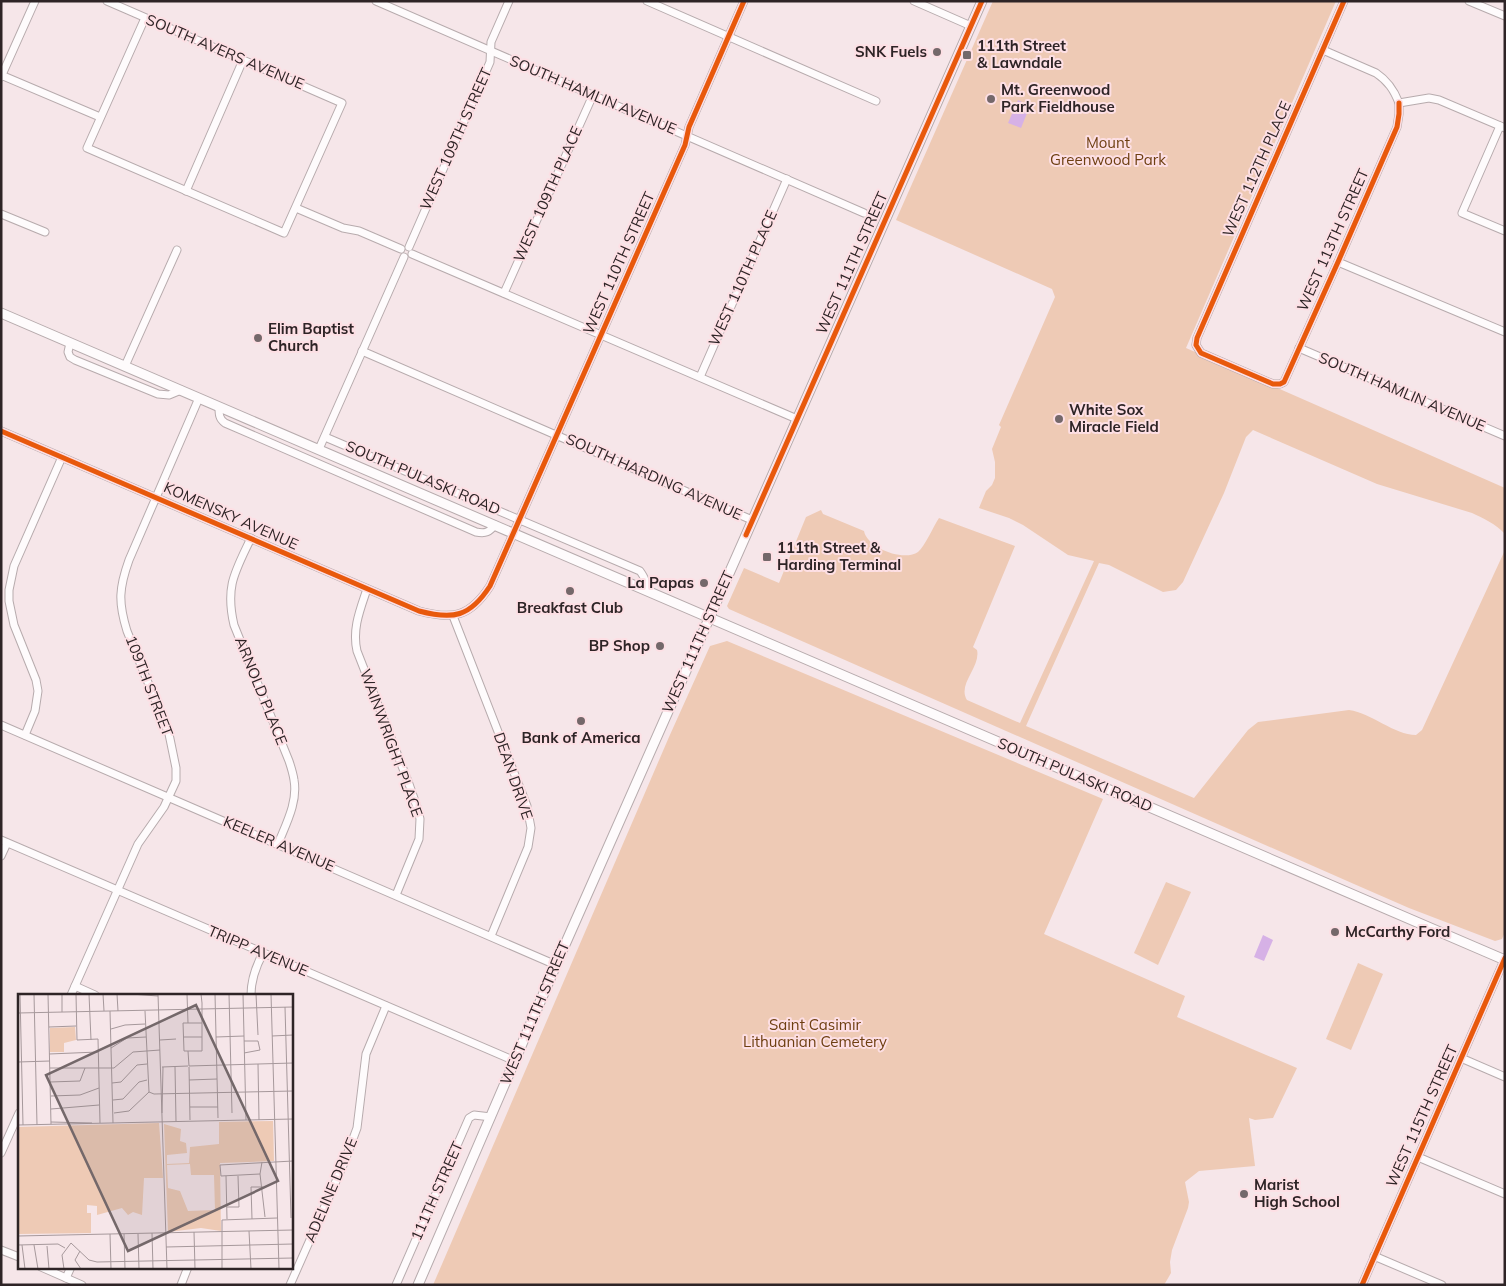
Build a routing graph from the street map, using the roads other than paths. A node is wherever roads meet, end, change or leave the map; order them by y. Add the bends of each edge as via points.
1 (35, 1) edge
2 (107, 1) edge
3 (376, 1) edge
4 (509, 1) edge
5 (647, 1) edge
6 (744, 1) edge
7 (914, 1) edge
8 (982, 1) edge
9 (1344, 1) edge
10 (1469, 1) edge
11 (1505, 16) edge
12 (145, 18) junction
13 (971, 26) junction
14 (728, 37) junction
15 (1323, 50) junction
16 (491, 51) junction
17 (243, 60) junction
18 (2, 76) edge
19 (592, 95) junction
20 (876, 101) dead end
21 (1399, 103) junction
22 (100, 117) junction
23 (1502, 127) edge
24 (687, 136) junction
25 (787, 179) junction
26 (186, 191) junction
27 (296, 208) junction
28 (864, 213) dead end
29 (1, 214) edge
30 (1505, 231) edge
31 (45, 232) dead end
32 (177, 250) dead end
33 (407, 250) junction
34 (1338, 262) junction
35 (504, 292) junction
36 (1, 313) edge
37 (1505, 332) edge
38 (602, 334) junction
39 (70, 343) junction
40 (1299, 348) junction
41 (362, 351) junction
42 (125, 366) junction
43 (700, 377) junction
44 (1280, 384) joint
45 (181, 390) junction
46 (199, 398) junction
47 (219, 407) junction
48 (797, 419) junction
49 (1, 431) edge
50 (557, 436) junction
51 (1505, 436) edge
52 (324, 437) junction
53 (319, 449) junction
54 (62, 457) junction
55 (155, 497) junction
56 (520, 520) junction
57 (752, 520) junction
58 (495, 525) junction
59 (514, 533) junction
60 (250, 538) junction
61 (367, 589) junction
62 (645, 590) junction
63 (453, 616) junction
64 (710, 617) junction
65 (1, 725) edge
66 (25, 735) junction
67 (170, 797) junction
68 (4, 841) edge
69 (278, 844) junction
70 (1, 856) edge
71 (117, 890) junction
72 (396, 895) junction
73 (490, 936) junction
74 (263, 953) junction
75 (1505, 959) edge
76 (556, 965) junction
77 (75, 986) junction
78 (71, 994) edge
79 (93, 994) edge
80 (251, 994) edge
81 (386, 1006) junction
82 (1461, 1058) junction
83 (515, 1061) junction
84 (1505, 1077) edge
85 (18, 1115) edge
86 (491, 1117) junction
87 (1, 1153) edge
88 (1418, 1157) junction
89 (1505, 1194) edge
90 (1, 1250) edge
91 (1374, 1256) junction
92 (18, 1257) edge
93 (44, 1268) edge
94 (71, 1268) edge
95 (188, 1268) edge
96 (66, 1278) junction
97 (82, 1285) edge
98 (181, 1285) edge
99 (290, 1285) edge
100 (396, 1285) edge
101 (418, 1285) edge
102 (1362, 1285) edge
103 (1442, 1285) edge

1 - 18 street
2 - 12 street, SOUTH AVERS AVENUE
3 - 16 street, SOUTH HAMLIN AVENUE
4 - 16 street, WEST 109TH STREET via 491,42
5 - 14 street
6 - 14 street, WEST 110TH STREET
7 - 13 street
8 - 13 main road, WEST 111TH STREET
9 - 15 street, WEST 112TH PLACE
10 - 11 street
12 - 17 street, SOUTH AVERS AVENUE
12 - 22 street
13 - 48 main road, WEST 111TH STREET
14 - 20 street
14 - 24 street, WEST 110TH STREET
15 - 21 street via 1376,73 1394,91
15 - 44 street, WEST 112TH PLACE via 1197,338 1201,353 1273,384
16 - 19 street, SOUTH HAMLIN AVENUE
16 - 33 street, WEST 109TH STREET via 490,62
17 - 26 street
17 - 27 street, SOUTH AVERS AVENUE via 342,103
18 - 22 street
19 - 24 street, SOUTH HAMLIN AVENUE
19 - 35 street, WEST 109TH PLACE
21 - 23 street via 1428,98 1439,100
21 - 34 street, WEST 113TH STREET via 1397,126
22 - 26 street via 87,148
23 - 30 street via 1462,213
24 - 25 street, SOUTH HAMLIN AVENUE
24 - 38 street, WEST 110TH STREET
25 - 28 street, SOUTH HAMLIN AVENUE
25 - 43 street, WEST 110TH PLACE
26 - 27 street via 284,233
27 - 33 street
29 - 31 street
32 - 42 street
33 - 35 street
33 - 41 street via 410,256 404,257
34 - 37 street
34 - 40 street, WEST 113TH STREET
35 - 38 street
36 - 39 main road, SOUTH PULASKI ROAD
38 - 43 street
38 - 50 street, WEST 110TH STREET
39 - 42 main road, SOUTH PULASKI ROAD
39 - 45 street via 68,352 76,360 158,394 169,395
40 - 44 street, WEST 113TH STREET via 1286,378
40 - 51 street, SOUTH HAMLIN AVENUE
41 - 50 street, SOUTH HARDING AVENUE
41 - 52 street
42 - 45 main road, SOUTH PULASKI ROAD
43 - 48 street
45 - 46 main road, SOUTH PULASKI ROAD
46 - 47 main road, SOUTH PULASKI ROAD
46 - 55 street, 109TH STREET
47 - 53 main road, SOUTH PULASKI ROAD
47 - 58 street, SOUTH PULASKI ROAD via 219,416 225,423 476,532 488,533
48 - 57 main road, WEST 111TH STREET
49 - 54 street, KOMENSKY AVENUE
50 - 56 street, WEST 110TH STREET
50 - 57 street, SOUTH HARDING AVENUE
52 - 53 street
52 - 56 street, SOUTH PULASKI ROAD
53 - 58 main road, SOUTH PULASKI ROAD
54 - 55 street, KOMENSKY AVENUE
54 - 66 street via 14,566 9,590 14,625 38,691 35,711
55 - 60 street, KOMENSKY AVENUE
55 - 67 street, 109TH STREET via 122,579 120,596 127,631 169,734 176,768 176,781
56 - 59 street, WEST 110TH STREET
56 - 62 street, SOUTH PULASKI ROAD via 640,571 645,578
57 - 64 main road, WEST 111TH STREET
58 - 59 main road, SOUTH PULASKI ROAD
59 - 62 main road, SOUTH PULASKI ROAD
59 - 63 street, WEST 110TH STREET via 482,600
60 - 61 street, KOMENSKY AVENUE
60 - 69 street, ARNOLD PLACE via 234,577 230,608 294,779 292,809
61 - 63 street, KOMENSKY AVENUE via 419,611
61 - 72 street, WAINWRIGHT PLACE via 356,620 355,644 420,819 419,839
62 - 64 main road, SOUTH PULASKI ROAD
63 - 73 street, DEAN DRIVE via 527,806 530,822 525,856
64 - 75 main road, SOUTH PULASKI ROAD
64 - 76 main road, WEST 111TH STREET
65 - 66 street, KEELER AVENUE
66 - 67 street, KEELER AVENUE
67 - 69 street, KEELER AVENUE
67 - 71 street, 109TH STREET via 138,844
68 - 70 street
68 - 71 street, TRIPP AVENUE
69 - 72 street, KEELER AVENUE
71 - 74 street, TRIPP AVENUE
71 - 77 street, 109TH STREET
72 - 73 street, KEELER AVENUE
73 - 76 street, KEELER AVENUE
74 - 80 street via 252,981
74 - 81 street, TRIPP AVENUE
75 - 82 street, WEST 115TH STREET
76 - 83 main road, WEST 111TH STREET
77 - 78 street, 109TH STREET
77 - 79 street
81 - 83 street, TRIPP AVENUE
81 - 99 street, ADELINE DRIVE via 366,1054 357,1128
82 - 84 street
82 - 88 street, WEST 115TH STREET
83 - 86 main road, WEST 111TH STREET
85 - 87 street
86 - 100 street, 111TH STREET via 474,1115 469,1118
86 - 101 main road, WEST 111TH STREET
88 - 89 street
88 - 91 street, WEST 115TH STREET
90 - 92 street
91 - 102 street, WEST 115TH STREET
91 - 103 street
93 - 96 street
94 - 96 street
95 - 98 street
96 - 97 street

